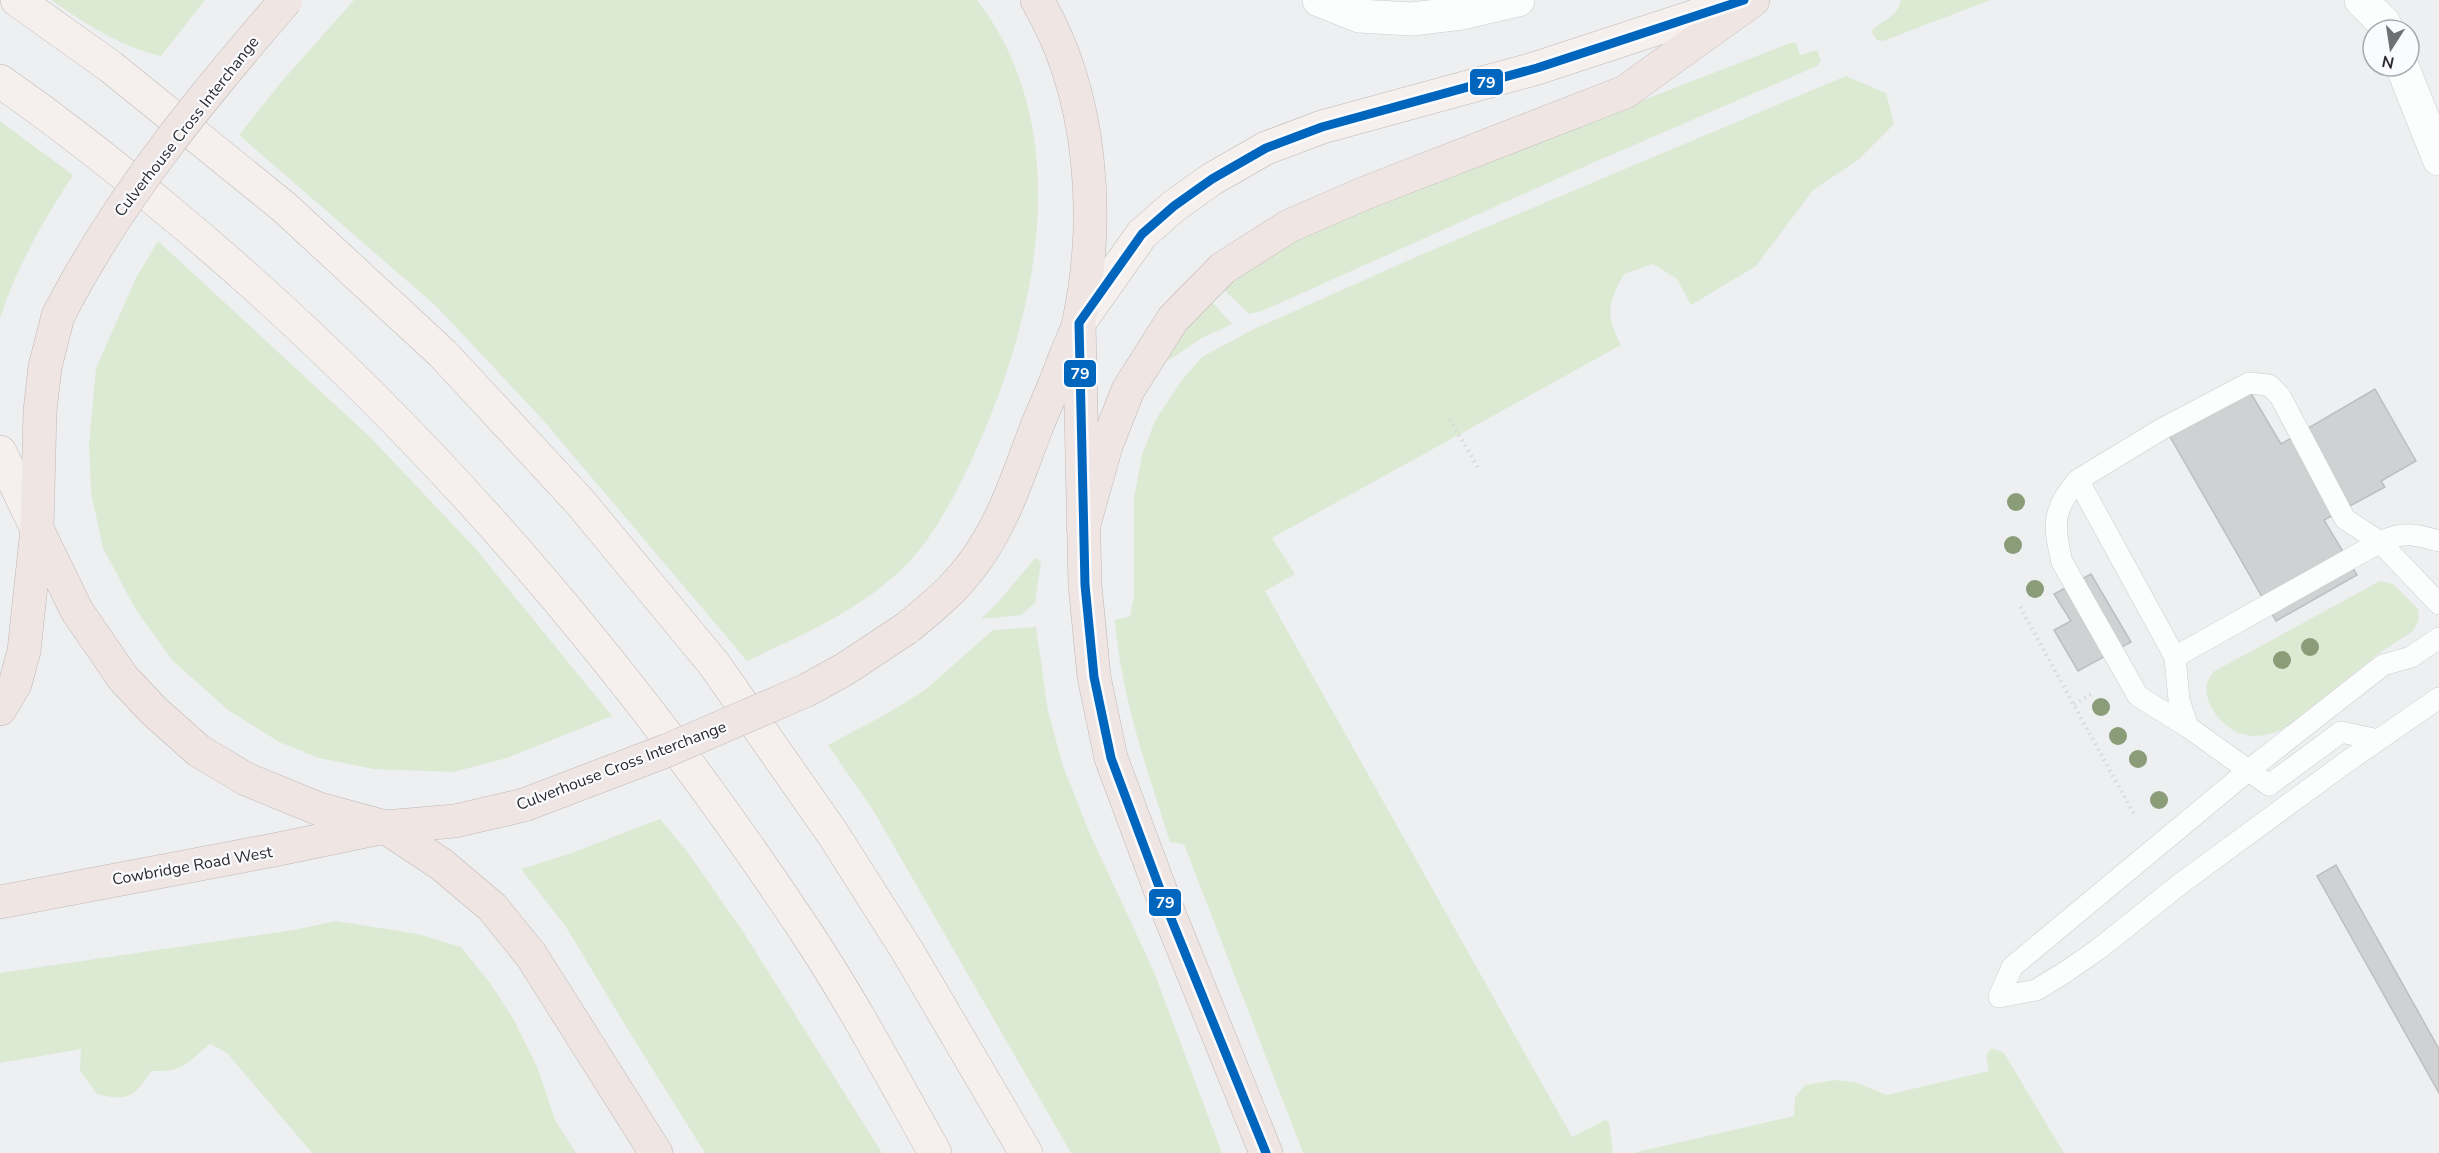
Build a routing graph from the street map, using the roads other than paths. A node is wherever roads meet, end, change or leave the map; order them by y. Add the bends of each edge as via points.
1 (17, 0) edge
2 (286, 0) edge
3 (1037, 0) edge
4 (1319, 0) edge
5 (1518, 0) edge
6 (1744, 0) edge
7 (1753, 0) edge
8 (2361, 0) edge
9 (2386, 18) edge
10 (2407, 78) edge
11 (0, 81) edge
12 (2439, 159) edge
13 (1079, 323) junction
14 (0, 452) edge
15 (2078, 480) junction
16 (1083, 528) junction
17 (36, 530) junction
18 (2380, 542) junction
19 (2439, 542) edge
20 (2439, 604) edge
21 (2439, 638) edge
22 (2175, 657) junction
23 (2439, 698) edge
24 (0, 709) edge
25 (2188, 727) junction
26 (2378, 740) junction
27 (2249, 770) junction
28 (385, 827) junction
29 (0, 902) edge
30 (656, 1153) edge
31 (935, 1153) edge
32 (1026, 1153) edge
33 (1266, 1153) edge

1 - 32 main road via 120,74 284,207 442,354 580,502 714,664 833,834 909,952
2 - 17 highway, Culverhouse Cross Interchange, bridge via 217,81 125,202 58,316 45,368 40,411
3 - 13 highway, Culverhouse Cross Interchange via 1062,51 1088,151 1087,257
4 - 5 street via 1359,15 1412,19
6 - 13 main road via 1537,68 1322,127 1266,148 1173,206 1142,234
7 - 16 highway via 1625,92 1289,226 1223,268 1173,319 1128,390 1106,446
8 - 9 street
10 - 12 street
11 - 31 main road via 125,175 239,270 383,405 481,509 618,670 733,827 809,937
13 - 16 highway
13 - 28 highway, Culverhouse Cross Interchange, bridge via 1002,515 973,565 947,594 907,628 807,690 668,750 524,805 455,821
14 - 17 main road
15 - 18 lane via 2248,383 2269,385 2280,396 2345,519
15 - 22 lane
15 - 25 lane via 2063,498 2056,518 2062,562 2138,696
16 - 33 highway via 1084,585 1094,676 1111,758
17 - 24 highway via 24,651 15,684
17 - 28 highway, Culverhouse Cross Interchange via 77,610 123,678 199,751 246,779 319,809
18 - 19 lane via 2398,534 2416,534
18 - 20 lane
18 - 22 lane
21 - 27 lane via 2411,657 2383,665
22 - 25 lane via 2179,700
23 - 26 lane
25 - 27 lane
26 - 27 lane via 2341,732 2269,785
26 - 27 lane via 2064,973 2037,990 1999,997 2012,967
28 - 29 highway, Cowbridge Road West
28 - 30 highway via 441,864 492,907 538,964

